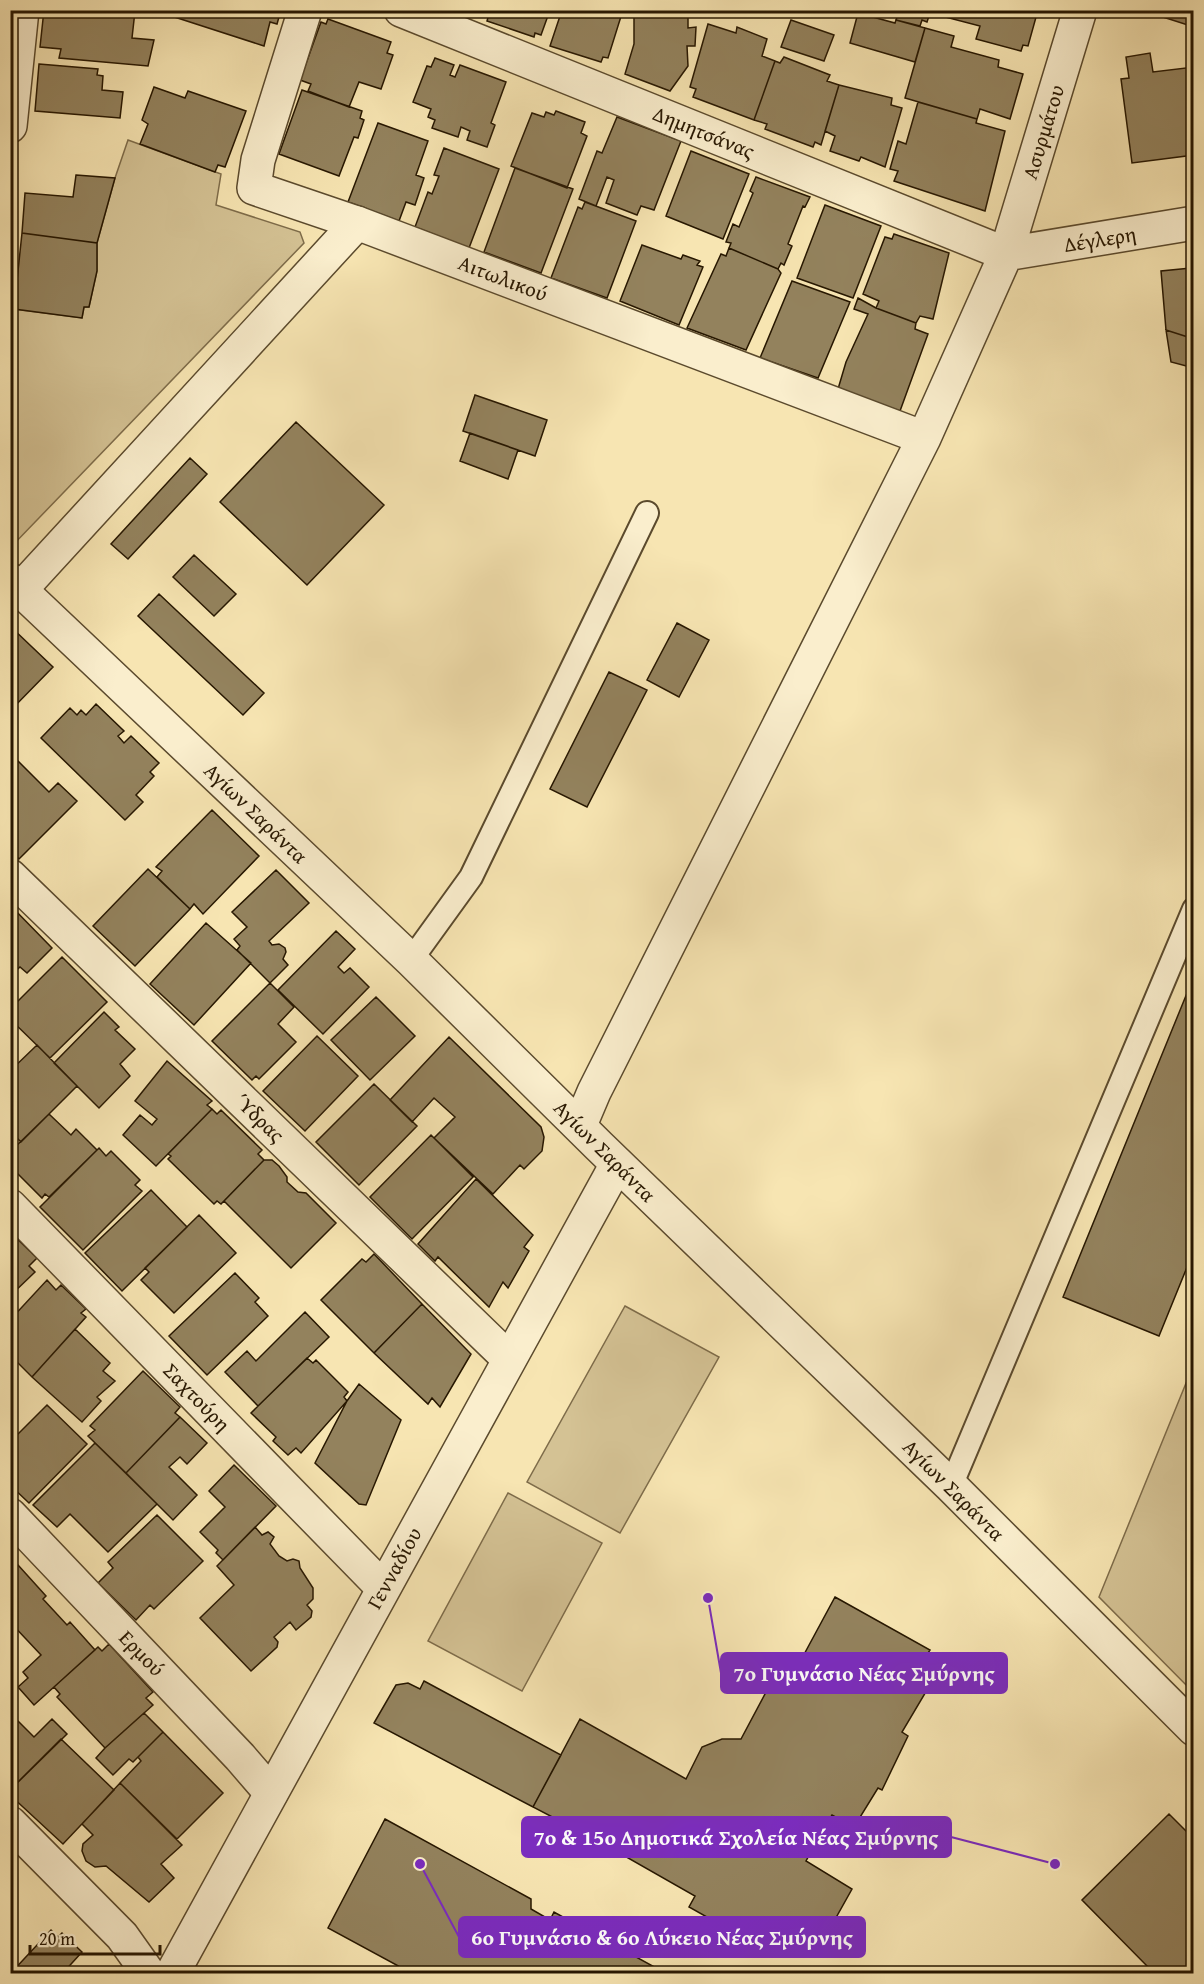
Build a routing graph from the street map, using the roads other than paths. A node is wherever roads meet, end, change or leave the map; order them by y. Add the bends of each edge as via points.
1 (22, 10) edge
2 (305, 10) edge
3 (401, 10) edge
4 (1080, 10) edge
5 (10, 126) edge
6 (357, 223) junction
7 (1194, 224) edge
8 (1006, 254) junction
9 (924, 438) junction
10 (646, 513) dead end
11 (16, 584) edge
12 (10, 876) edge
13 (1194, 909) edge
14 (411, 960) junction
15 (579, 1125) junction
16 (617, 1164) junction
17 (10, 1206) edge
18 (509, 1359) junction
19 (951, 1486) junction
20 (10, 1515) edge
21 (383, 1588) junction
22 (1194, 1729) edge
23 (271, 1792) junction
24 (10, 1823) edge
25 (149, 1974) edge
26 (172, 1974) edge

1 - 5 street
2 - 6 street, Αιτωλικού via 258,160 254,188
3 - 8 street, Δημητσάνας
4 - 8 street, Ασυρμάτου
6 - 9 street, Αιτωλικού
6 - 11 street
7 - 8 street, Δέγλερη
8 - 9 street, Ασυρμάτου
9 - 15 street, Ασυρμάτου
10 - 14 lane via 471,877
11 - 14 street, Αγίων Σαράντα
12 - 18 street, Ύδρας
13 - 19 lane
14 - 15 street, Αγίων Σαράντα
15 - 16 street, Αγίων Σαράντα
16 - 18 street, Γενναδίου
16 - 19 street, Αγίων Σαράντα
17 - 21 street, Σαχτούρη
18 - 21 street, Γενναδίου
19 - 22 street, Αγίων Σαράντα
20 - 23 street, Ερμού
21 - 23 street, Γενναδίου
23 - 26 street, Γενναδίου
24 - 25 street via 122,1936

